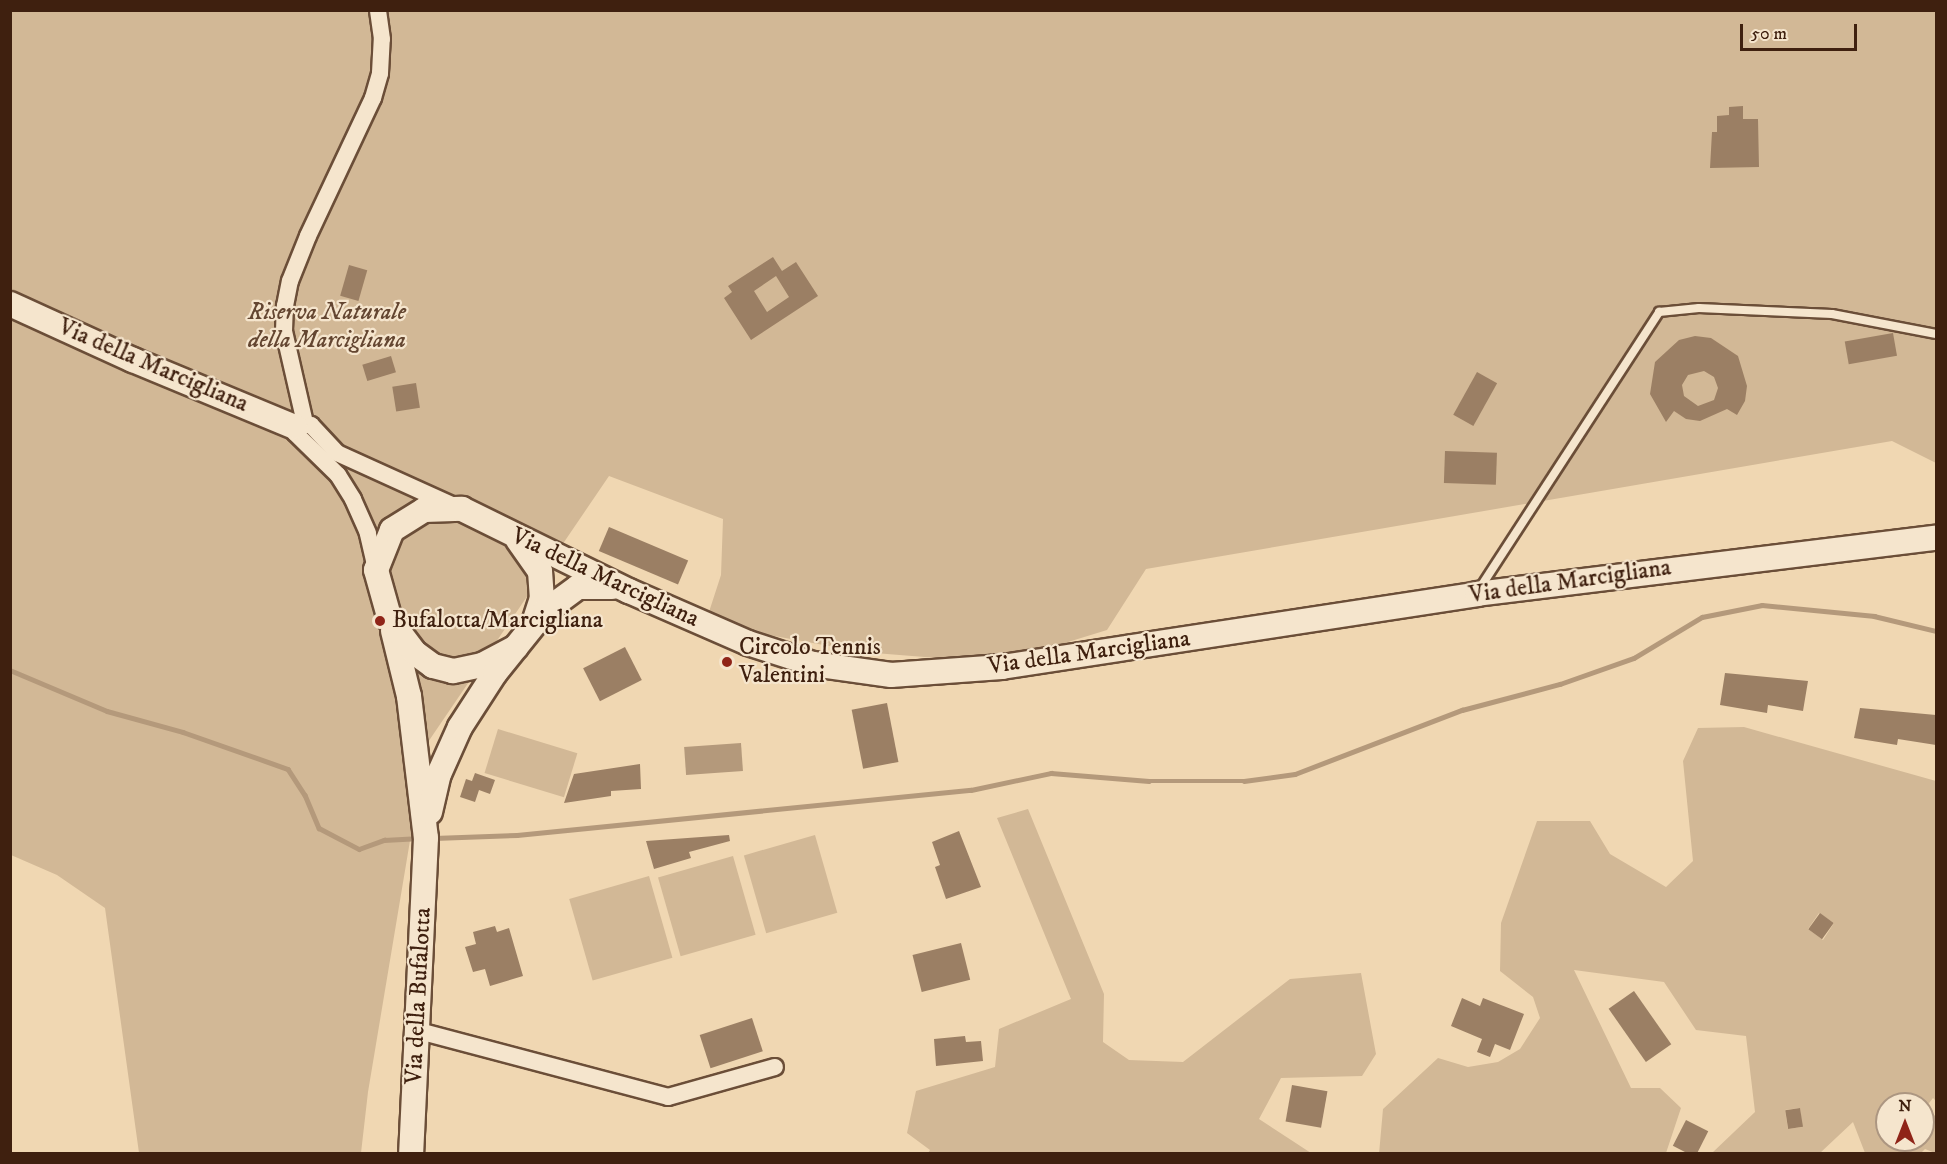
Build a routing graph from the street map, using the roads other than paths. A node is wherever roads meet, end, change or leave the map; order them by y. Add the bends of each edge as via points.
1 (378, 10) edge
2 (10, 304) edge
3 (1936, 334) edge
4 (300, 425) junction
5 (462, 509) junction
6 (509, 533) junction
7 (1936, 538) edge
8 (376, 570) junction
9 (629, 591) junction
10 (1476, 594) junction
11 (390, 620) junction
12 (533, 626) junction
13 (516, 647) junction
14 (426, 838) junction
15 (419, 1031) junction
16 (775, 1067) dead end
17 (411, 1154) edge

1 - 4 street via 382,39 380,73 373,98 304,247 285,306 284,331
2 - 4 street, Via della Marcigliana
3 - 10 lane via 1832,314 1700,308 1659,312
4 - 5 street, Via della Marcigliana via 337,453
4 - 8 street, Via della Marcigliana via 296,434 338,475 353,499 368,533
5 - 6 street, Via della Marcigliana
5 - 8 street via 433,508 402,520 385,540
6 - 9 street, Via della Marcigliana
6 - 12 street via 530,553 540,571 542,598
7 - 10 street, Via della Marcigliana
8 - 11 street
9 - 10 street, Via della Marcigliana via 782,655 840,670 891,675 1002,667
9 - 12 street, Via della Bufalotta via 578,587 554,602
11 - 13 street via 415,653 443,670 482,665
11 - 14 street, Via della Bufalotta via 409,696
12 - 13 street, Via della Bufalotta
13 - 14 street, Via della Bufalotta via 474,705 449,749 434,792
14 - 15 street, Via della Bufalotta
15 - 16 street via 668,1097
15 - 17 street, Via della Bufalotta

